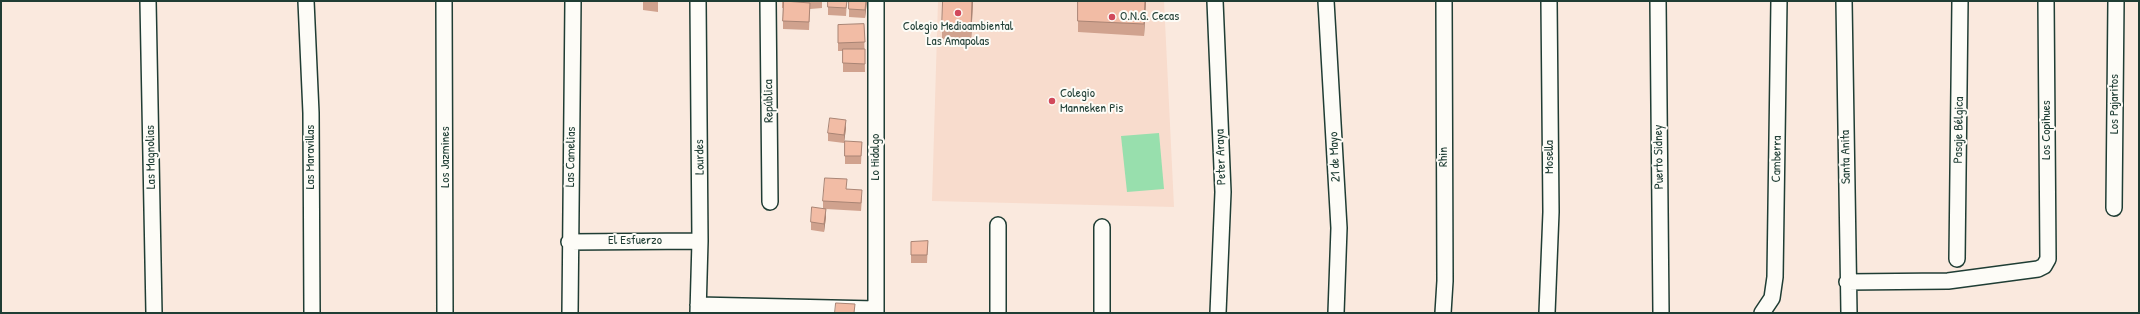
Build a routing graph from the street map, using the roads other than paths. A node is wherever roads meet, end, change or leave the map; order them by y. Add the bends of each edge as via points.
1 (148, 1) edge
2 (306, 1) edge
3 (444, 1) edge
4 (573, 1) edge
5 (698, 1) edge
6 (768, 1) edge
7 (876, 1) edge
8 (1215, 1) edge
9 (1326, 1) edge
10 (1444, 1) edge
11 (1549, 1) edge
12 (1658, 1) edge
13 (1779, 1) edge
14 (1844, 1) edge
15 (1960, 1) edge
16 (2046, 1) edge
17 (2116, 1) edge
18 (770, 202) dead end
19 (2114, 208) dead end
20 (998, 225) dead end
21 (1102, 227) dead end
22 (700, 241) junction
23 (569, 242) junction
24 (1957, 259) dead end
25 (1847, 282) junction
26 (698, 309) edge
27 (876, 311) edge
28 (154, 313) edge
29 (312, 313) edge
30 (445, 313) edge
31 (570, 313) edge
32 (998, 313) edge
33 (1102, 313) edge
34 (1218, 313) edge
35 (1336, 313) edge
36 (1443, 313) edge
37 (1546, 313) edge
38 (1662, 313) edge
39 (1762, 313) edge
40 (1849, 313) edge

1 - 28 street, Las Magnolias
2 - 29 street, Las Maravillas
3 - 30 street, Los Jazmines
4 - 23 street, Las Camelias
5 - 22 street, Lourdes
6 - 18 street, República
7 - 27 street, Lo Hidalgo
8 - 34 street, Peter Araya via 1223,192
9 - 35 street, 21 de Mayo via 1339,228
10 - 36 street, Rhin
11 - 37 street, Mosella via 1551,212
12 - 38 street, Puerto Sidney
13 - 39 street, Camberra via 1775,277 1772,298
14 - 25 street, Santa Anita
15 - 24 street, Pasaje Bélgica
16 - 25 street, Los Copihues via 2048,259 2044,266 2038,269 1948,281
17 - 19 street, Los Pajaritos
20 - 32 street
21 - 33 street
22 - 23 street, El Esfuerzo
22 - 26 street, Lourdes
23 - 31 street, Las Camelias
25 - 40 street, Santa Anita
26 - 27 street

